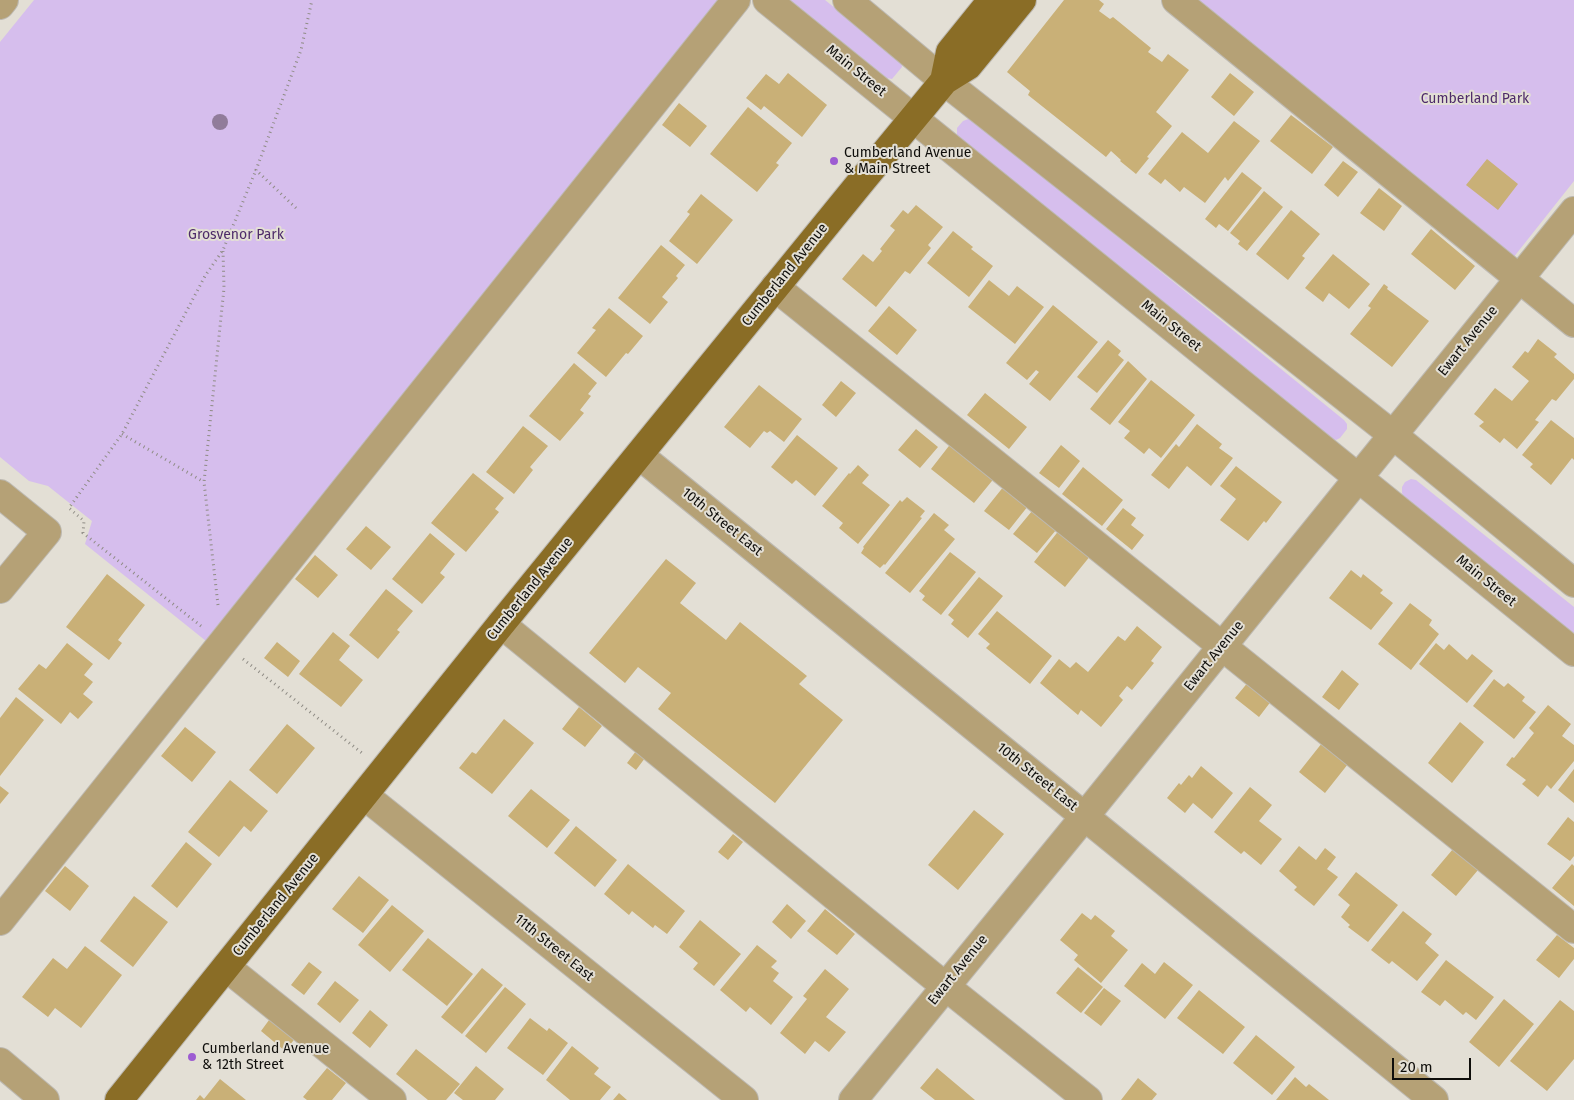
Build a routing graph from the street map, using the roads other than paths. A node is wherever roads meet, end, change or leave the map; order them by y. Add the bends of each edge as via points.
1 (4, 0) edge
2 (736, 0) edge
3 (767, 0) edge
4 (847, 0) edge
5 (992, 0) edge
6 (1022, 0) edge
7 (1176, 0) edge
8 (0, 5) edge
9 (944, 81) junction
10 (914, 118) junction
11 (1574, 211) edge
12 (1518, 278) junction
13 (775, 288) junction
14 (1574, 322) edge
15 (1393, 435) junction
16 (639, 455) junction
17 (1359, 478) junction
18 (0, 494) edge
19 (1574, 583) edge
20 (0, 589) edge
21 (501, 624) junction
22 (1222, 646) junction
23 (1574, 652) edge
24 (365, 796) junction
25 (1085, 816) junction
26 (0, 921) edge
27 (1574, 929) edge
28 (226, 967) junction
29 (945, 986) junction
30 (0, 1062) edge
31 (45, 1100) edge
32 (119, 1100) edge
33 (392, 1100) edge
34 (744, 1100) edge
35 (853, 1100) edge
36 (1088, 1100) edge
37 (1434, 1100) edge

1 - 8 street
2 - 26 street
3 - 10 street, Main Street
4 - 9 street
5 - 9 main road via 950,52
6 - 9 main road via 968,66
7 - 12 street
9 - 10 main road, Cumberland Avenue
9 - 15 street
10 - 13 main road, Cumberland Avenue
10 - 17 street, Main Street
11 - 12 street, Ewart Avenue
12 - 14 street
12 - 15 street, Ewart Avenue
13 - 16 main road, Cumberland Avenue
13 - 22 street
15 - 17 street, Ewart Avenue
15 - 19 street
16 - 21 main road, Cumberland Avenue
16 - 25 street, 10th Street East
17 - 22 street, Ewart Avenue
17 - 23 street, Main Street
18 - 20 street via 47,532
21 - 24 main road, Cumberland Avenue
21 - 29 street
22 - 25 street, Ewart Avenue
22 - 27 street
24 - 28 main road, Cumberland Avenue
24 - 34 street, 11th Street East
25 - 29 street, Ewart Avenue
25 - 37 street, 10th Street East
28 - 32 main road, Cumberland Avenue
28 - 33 street
29 - 35 street, Ewart Avenue
29 - 36 street
30 - 31 street

